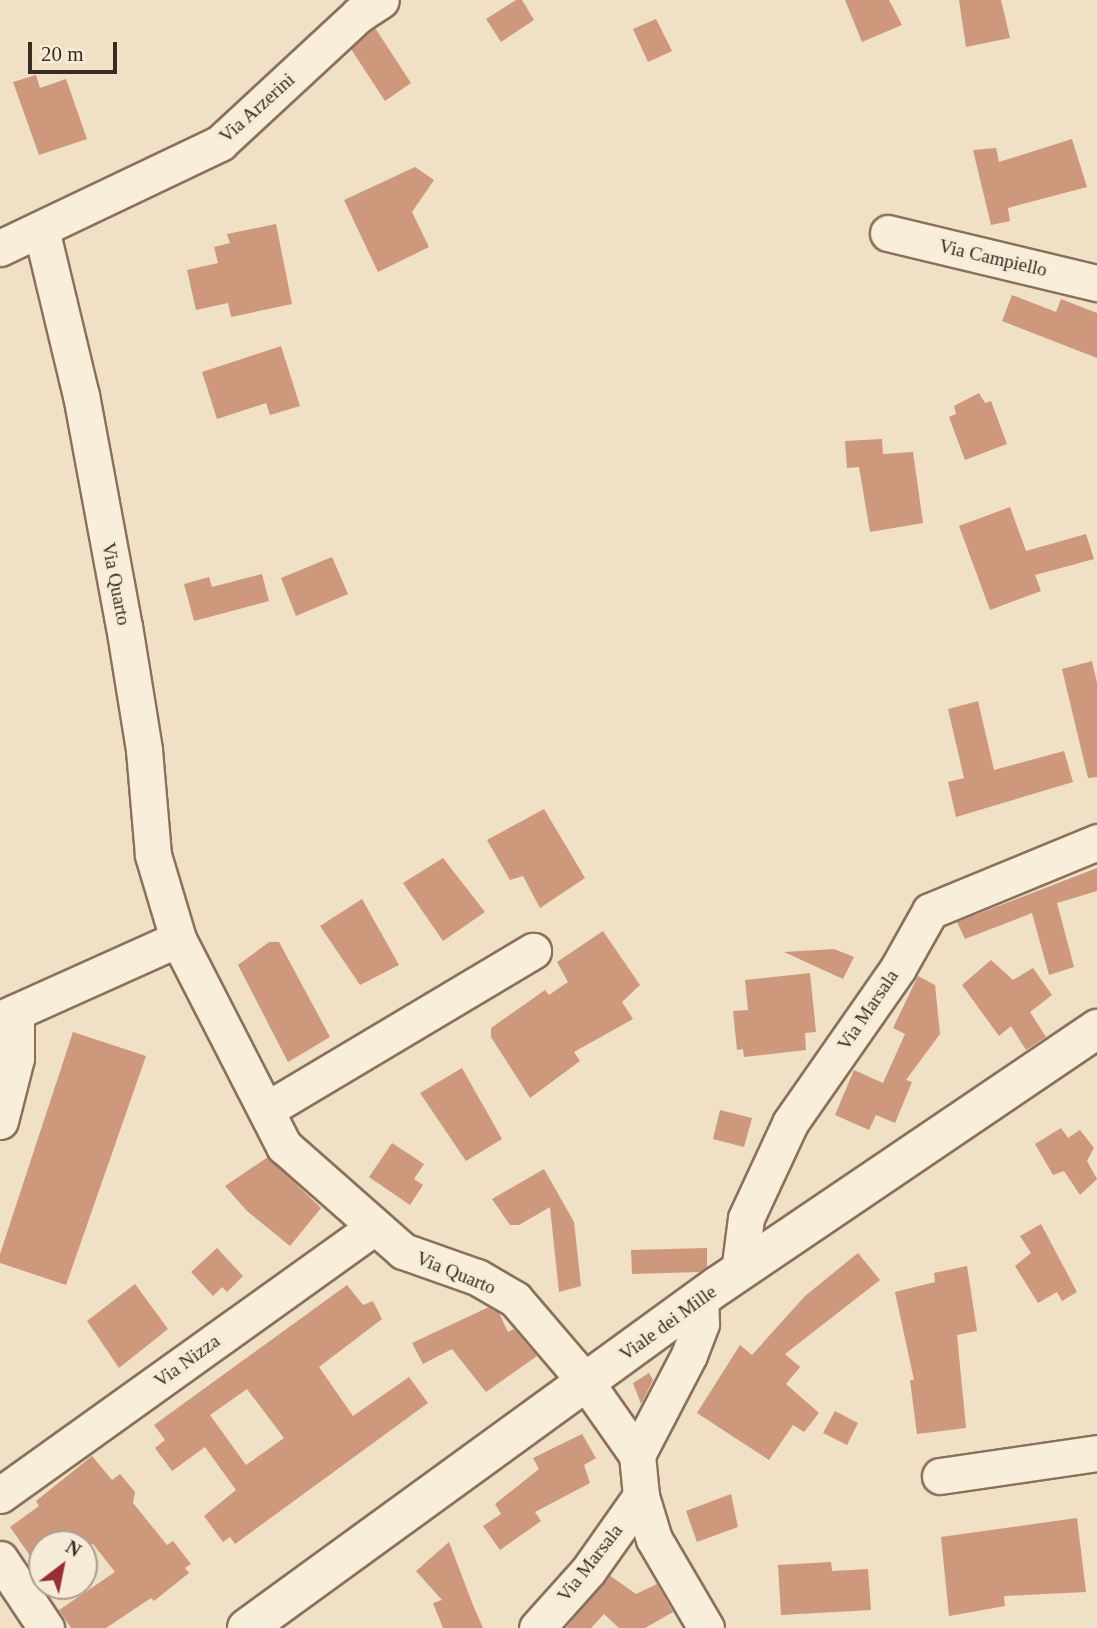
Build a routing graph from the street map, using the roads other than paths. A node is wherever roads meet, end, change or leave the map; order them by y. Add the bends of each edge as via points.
1 (382, 0) edge
2 (41, 229) junction
3 (888, 233) dead end
4 (0, 248) edge
5 (1097, 283) edge
6 (1097, 842) edge
7 (178, 940) junction
8 (533, 951) dead end
9 (8, 1015) edge
10 (1097, 1029) edge
11 (265, 1110) junction
12 (0, 1121) edge
13 (375, 1227) junction
14 (739, 1272) junction
15 (700, 1299) junction
16 (585, 1381) junction
17 (1097, 1453) edge
18 (637, 1455) junction
19 (940, 1476) dead end
20 (0, 1495) edge
21 (641, 1496) junction
22 (0, 1559) edge
23 (46, 1628) edge
24 (247, 1628) edge
25 (537, 1628) edge
26 (706, 1628) edge

1 - 2 street, Via Arzerini via 358,15 220,143
2 - 4 street, Via Arzerini
2 - 7 street, Via Quarto via 80,395 124,625 144,750 153,855
3 - 5 street, Via Campiello
6 - 14 street, Via Marsala via 930,911 898,968 790,1123 746,1218
7 - 9 street
7 - 11 street, Via Quarto
8 - 11 street
9 - 12 street via 16,1058
10 - 14 main road, Viale dei Mille
11 - 13 street, Via Quarto via 284,1146
13 - 16 street, Via Quarto via 403,1251 477,1277 515,1298
13 - 20 street, Via Nizza
14 - 15 main road, Viale dei Mille
15 - 16 main road, Viale dei Mille
15 - 18 street via 701,1323 689,1355
16 - 18 street, Via Quarto
16 - 24 main road, Viale dei Mille
17 - 19 street
18 - 21 street
21 - 25 street, Via Marsala via 588,1571
21 - 26 street via 654,1539
22 - 23 street

